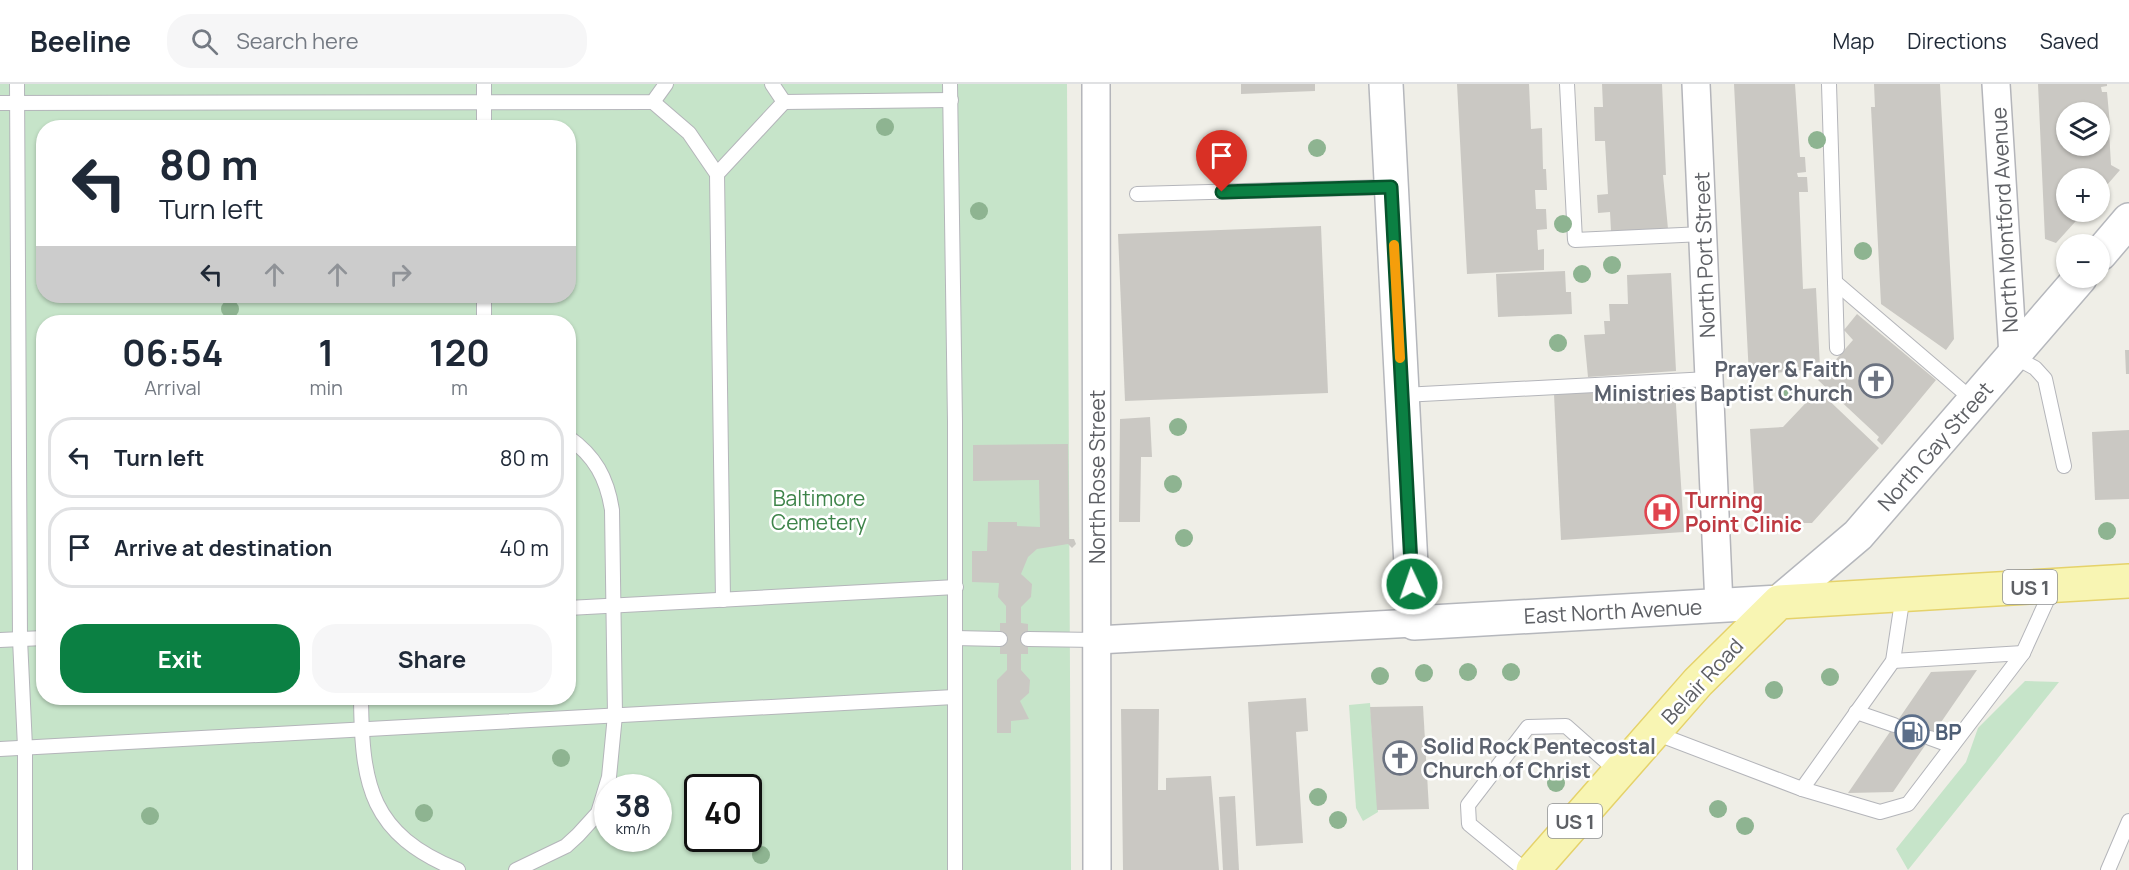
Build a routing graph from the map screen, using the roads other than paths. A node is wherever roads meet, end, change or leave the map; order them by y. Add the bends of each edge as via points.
1 (17, 84) edge
2 (484, 84) edge
3 (666, 84) edge
4 (772, 84) edge
5 (950, 84) edge
6 (1096, 84) edge
7 (1386, 84) edge
8 (1567, 84) edge
9 (1696, 84) edge
10 (1829, 84) edge
11 (1996, 84) edge
12 (951, 100) junction
13 (653, 102) junction
14 (784, 102) junction
15 (0, 103) edge
16 (17, 103) junction
17 (484, 103) junction
18 (484, 120) edge
19 (717, 174) junction
20 (1391, 187) junction
21 (1137, 194) dead end
22 (2129, 220) edge
23 (1703, 234) junction
24 (2110, 242) edge
25 (1835, 282) junction
26 (2071, 288) edge
27 (1837, 348) dead end
28 (2013, 356) junction
29 (1709, 379) junction
30 (1402, 395) junction
31 (1974, 401) junction
32 (576, 443) edge
33 (2064, 465) dead end
34 (2129, 581) edge
35 (2054, 585) junction
36 (956, 586) junction
37 (1903, 595) junction
38 (723, 600) junction
39 (1779, 602) junction
40 (1719, 605) junction
41 (614, 606) junction
42 (576, 608) edge
43 (1414, 622) junction
44 (36, 638) edge
45 (955, 638) junction
46 (20, 639) junction
47 (1000, 639) dead end
48 (1028, 639) dead end
49 (0, 640) edge
50 (1097, 640) junction
51 (2023, 653) junction
52 (1893, 661) junction
53 (954, 696) junction
54 (361, 705) edge
55 (1856, 712) junction
56 (615, 715) junction
57 (1894, 725) dead end
58 (361, 729) junction
59 (1653, 733) junction
60 (1930, 738) dead end
61 (1952, 746) junction
62 (26, 747) junction
63 (0, 749) edge
64 (1618, 772) junction
65 (1802, 789) junction
66 (2129, 821) edge
67 (25, 870) edge
68 (458, 870) edge
69 (516, 870) edge
70 (955, 870) edge
71 (1097, 870) edge
72 (1525, 870) edge
73 (1533, 870) edge
74 (2108, 870) edge

1 - 16 lane
2 - 17 lane
3 - 13 lane
4 - 14 lane
5 - 12 lane
6 - 50 street, North Rose Street
7 - 20 street
8 - 23 lane via 1575,240
9 - 23 street, North Port Street
10 - 25 lane
11 - 28 street, North Montford Avenue
12 - 14 lane
12 - 36 lane
13 - 17 lane
13 - 19 lane via 689,133
14 - 19 lane
15 - 16 lane
16 - 17 lane
16 - 46 lane
17 - 18 lane
19 - 38 lane
20 - 21 lane
20 - 30 street
22 - 24 street
23 - 29 street, North Port Street
25 - 27 lane
25 - 31 lane
26 - 28 street, North Gay Street
28 - 31 street, North Gay Street
28 - 33 lane via 2035,368 2045,379
29 - 30 lane
29 - 40 street, North Port Street
30 - 43 street
31 - 39 street, North Gay Street via 1858,535
32 - 41 lane via 590,454 609,490
34 - 35 main road, East North Avenue / US 1
35 - 37 main road, East North Avenue / US 1
35 - 51 lane
36 - 38 lane
36 - 45 lane
37 - 39 main road, East North Avenue / US 1
37 - 52 lane
38 - 41 lane
39 - 40 street, East North Avenue
39 - 59 main road, Belair Road / US 1
40 - 43 street, East North Avenue
41 - 42 lane
41 - 56 lane
43 - 50 street, East North Avenue
44 - 46 lane
45 - 47 lane
45 - 53 lane
46 - 49 lane
46 - 62 lane
48 - 50 lane
50 - 71 street, North Rose Street
51 - 52 lane
51 - 61 lane
52 - 55 lane
53 - 56 lane
53 - 70 lane
54 - 58 lane
55 - 57 lane
55 - 65 lane
56 - 58 lane
56 - 69 lane via 609,777 598,813 566,846
58 - 62 lane
58 - 68 lane via 366,776 383,816 407,842
59 - 64 main road, Belair Road / US 1
59 - 65 lane
60 - 61 lane
61 - 65 lane via 1908,804 1880,812
62 - 63 lane
62 - 67 lane
64 - 72 lane via 1566,726 1528,727 1468,805 1469,824
64 - 73 main road, Belair Road / US 1
66 - 74 lane

